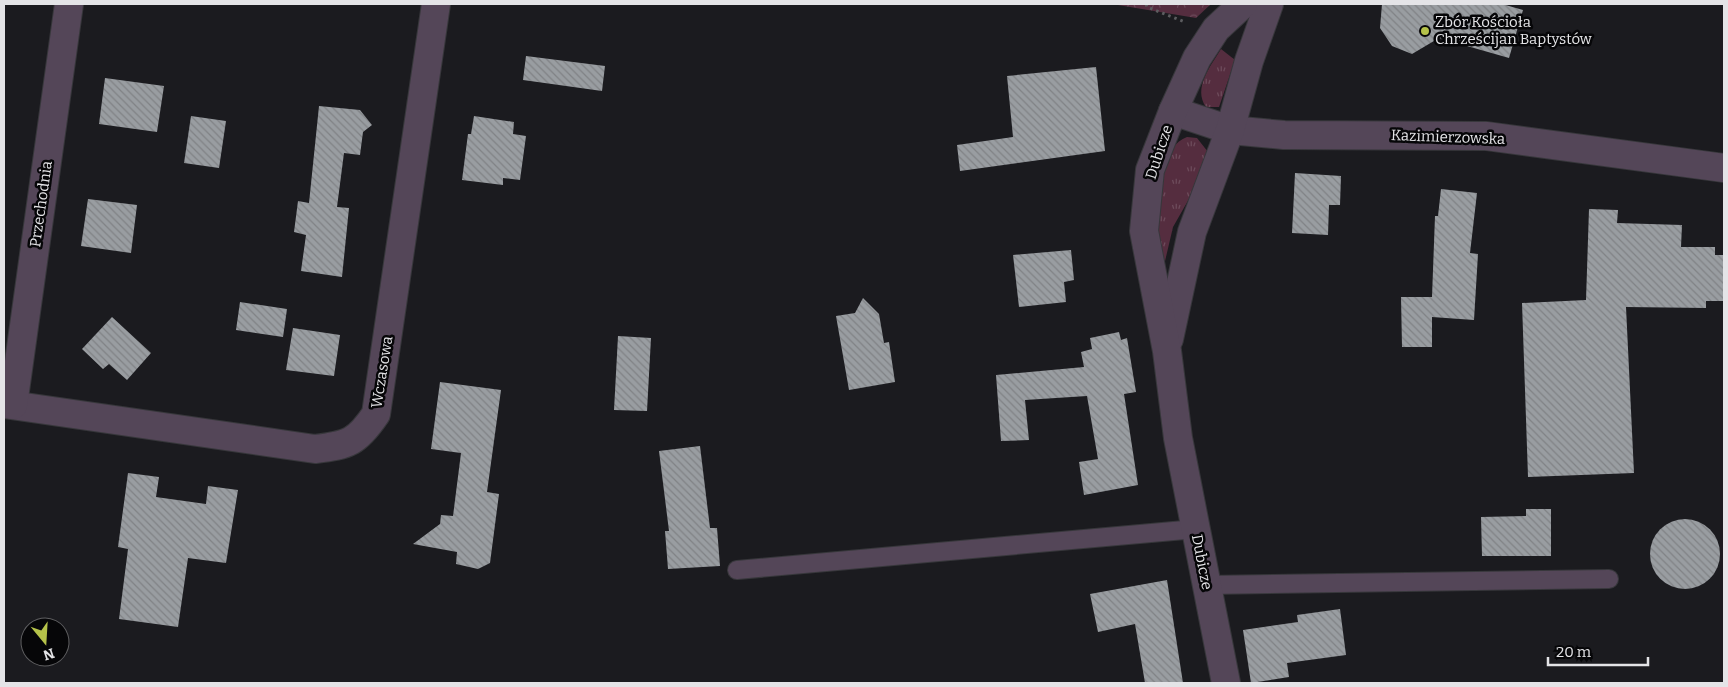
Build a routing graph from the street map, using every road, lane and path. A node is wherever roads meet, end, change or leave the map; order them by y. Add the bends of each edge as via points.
1 (69, 4) edge
2 (436, 4) edge
3 (1146, 4) edge
4 (1243, 4) edge
5 (1270, 4) edge
6 (1216, 30) junction
7 (1172, 111) junction
8 (1230, 130) junction
9 (1724, 168) edge
10 (1167, 351) junction
11 (8, 404) edge
12 (1196, 529) junction
13 (737, 570) dead end
14 (1609, 579) dead end
15 (1206, 585) junction
16 (1226, 683) edge

1 - 11 street, Przechodnia
2 - 11 street, Wczasowa via 376,414 363,433 343,446 315,449
3 - 6 path via 1147,8 1188,24 1203,20
4 - 6 street, Dubicze
5 - 8 street, Dubicze via 1249,61
6 - 7 street, Dubicze via 1197,58
7 - 8 street, Kazimierzowska
7 - 10 street, Dubicze via 1150,170 1144,231
8 - 9 street, Kazimierzowska via 1284,135 1486,136
8 - 10 street, Dubicze via 1192,232
10 - 12 street, Dubicze via 1178,438
12 - 13 lane
12 - 15 street, Dubicze
14 - 15 lane
15 - 16 street, Dubicze

